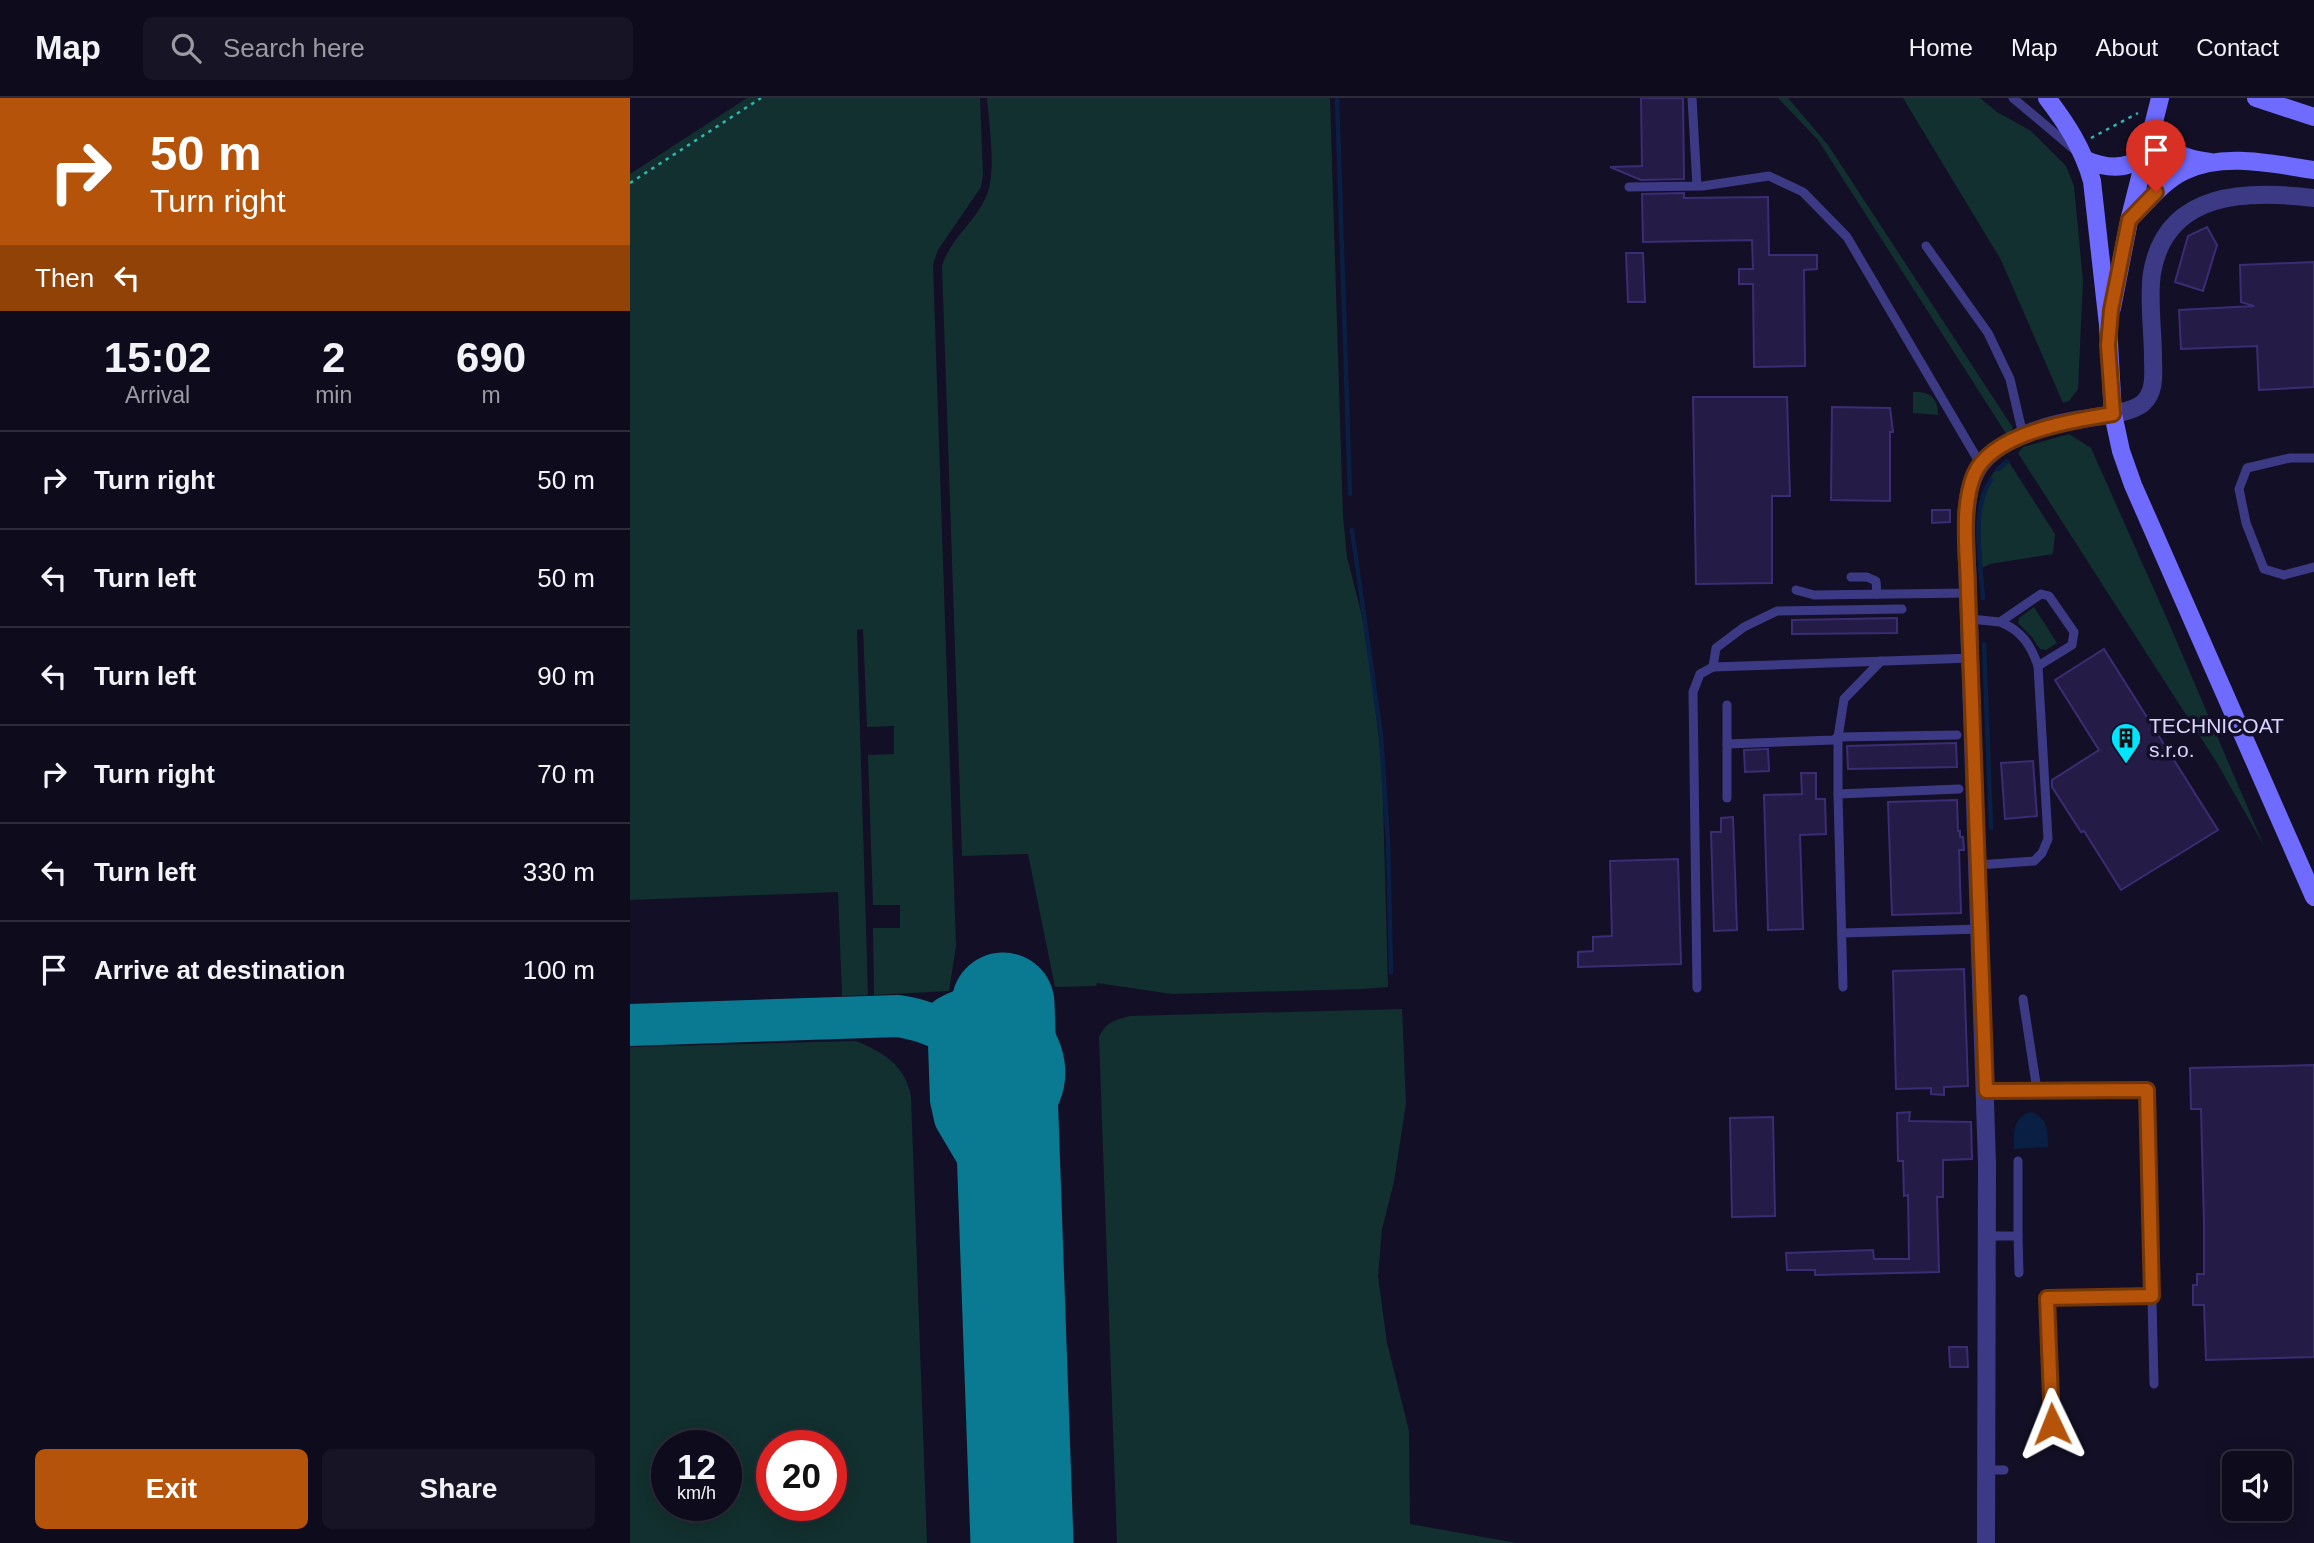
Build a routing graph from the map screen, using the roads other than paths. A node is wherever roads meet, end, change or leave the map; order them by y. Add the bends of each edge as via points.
1 (1692, 98) edge
2 (2013, 98) edge
3 (2047, 98) edge
4 (2256, 98) edge
5 (2156, 113) edge
6 (2314, 117) edge
7 (2082, 152) junction
8 (2146, 155) junction
9 (2216, 163) junction
10 (2314, 170) edge
11 (1697, 186) junction
12 (1629, 187) dead end
13 (2314, 198) edge
14 (2129, 220) junction
15 (1926, 246) dead end
16 (2108, 325) junction
17 (2113, 414) junction
18 (2024, 435) junction
19 (2314, 458) edge
20 (1980, 465) junction
21 (2314, 567) edge
22 (1851, 577) dead end
23 (1796, 590) dead end
24 (1968, 593) junction
25 (1877, 594) junction
26 (1855, 595) junction
27 (1902, 609) dead end
28 (1855, 610) junction
29 (1970, 619) junction
30 (2000, 622) junction
31 (1972, 658) junction
32 (1881, 661) junction
33 (2038, 666) junction
34 (1713, 667) junction
35 (1727, 705) dead end
36 (1957, 734) dead end
37 (1838, 737) junction
38 (1727, 744) junction
39 (1959, 789) dead end
40 (1838, 794) junction
41 (1727, 798) dead end
42 (1978, 865) junction
43 (2314, 897) edge
44 (1980, 929) junction
45 (1842, 933) junction
46 (1843, 987) dead end
47 (1697, 988) dead end
48 (2023, 999) dead end
49 (2037, 1090) junction
50 (1986, 1091) junction
51 (2018, 1161) dead end
52 (1987, 1236) junction
53 (2018, 1236) junction
54 (2018, 1273) dead end
55 (2152, 1296) junction
56 (2154, 1384) dead end
57 (2052, 1424) dead end
58 (1986, 1543) edge

1 - 11 lane
2 - 7 lane
3 - 7 main road
4 - 6 main road
5 - 8 main road
5 - 9 main road via 2163,144 2176,153
7 - 8 main road via 2097,165 2113,167 2130,165
7 - 16 main road via 2096,203
8 - 14 main road
9 - 10 main road via 2244,161
9 - 14 main road via 2183,172
11 - 12 lane
11 - 20 lane via 1769,176 1803,192 1847,237
13 - 17 street via 2241,194 2219,199 2197,207 2167,234 2152,275 2153,387 2143,404
14 - 16 main road
15 - 18 lane via 1987,333 2010,379
16 - 17 main road
17 - 18 street via 2062,422
17 - 43 main road via 2133,485
18 - 20 street
19 - 21 lane via 2290,458 2247,468 2239,489 2245,523 2264,569 2284,575
20 - 24 street via 1967,511
22 - 25 lane via 1876,581
23 - 26 lane
24 - 25 lane
24 - 29 street
25 - 26 lane
26 - 28 lane
27 - 28 lane
28 - 34 lane via 1777,611 1716,648
29 - 30 lane
29 - 31 street
30 - 33 lane via 2026,640
30 - 33 lane via 2041,594 2049,596 2074,632 2072,645
31 - 32 lane
31 - 42 street
32 - 34 lane
32 - 37 lane via 1844,699
33 - 42 lane via 2048,839 2035,861
34 - 47 lane via 1700,674 1693,692
35 - 38 lane
36 - 37 lane
37 - 38 lane
37 - 40 lane
38 - 41 lane
39 - 40 lane
40 - 45 lane
42 - 44 street
44 - 45 lane
44 - 50 street
45 - 46 lane
48 - 49 lane
49 - 50 lane
49 - 55 lane via 2147,1090
50 - 52 street
51 - 53 lane
52 - 53 lane
52 - 58 street via 1995,1470
53 - 54 lane
55 - 56 lane
55 - 57 lane via 2047,1298

